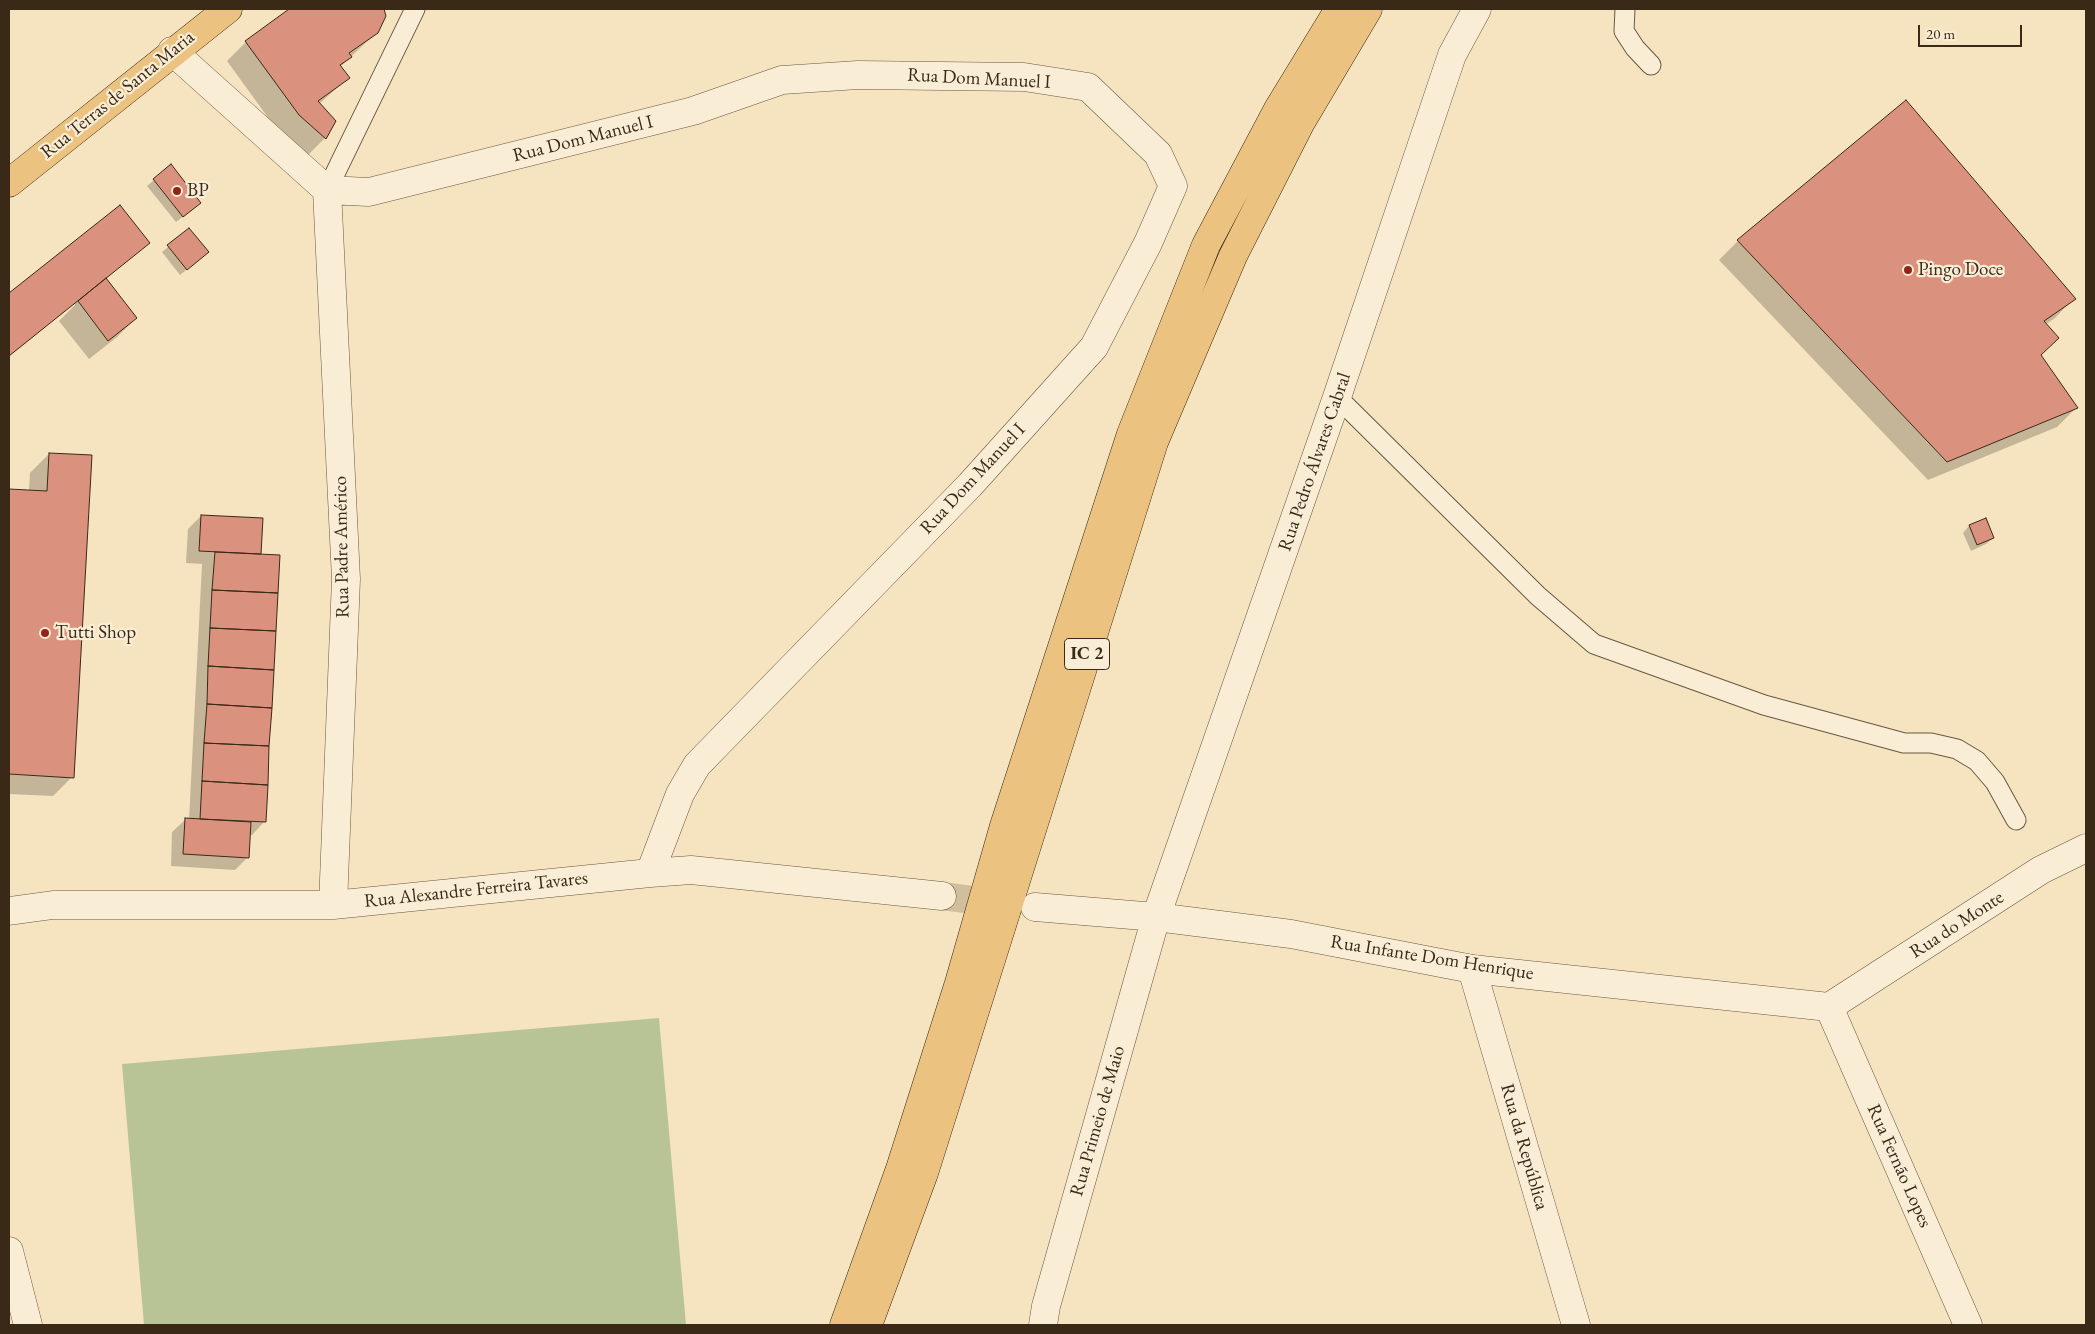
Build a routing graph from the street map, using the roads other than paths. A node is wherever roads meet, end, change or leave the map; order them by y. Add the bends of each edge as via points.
1 (228, 9) edge
2 (415, 9) edge
3 (1339, 9) edge
4 (1368, 9) edge
5 (1477, 9) edge
6 (1625, 9) edge
7 (172, 51) junction
8 (1651, 65) dead end
9 (9, 183) edge
10 (327, 190) junction
11 (1337, 397) junction
12 (2016, 820) dead end
13 (2086, 848) edge
14 (650, 873) junction
15 (942, 896) tunnel mouth
16 (333, 905) junction
17 (1035, 907) tunnel mouth
18 (9, 911) edge
19 (1156, 917) junction
20 (1472, 969) junction
21 (1829, 1007) junction
22 (9, 1251) edge
23 (28, 1325) edge
24 (844, 1325) edge
25 (868, 1325) edge
26 (1043, 1325) edge
27 (1576, 1325) edge
28 (1968, 1325) edge

1 - 7 main road, Rua Terras de Santa Maria
2 - 10 lane
3 - 24 main road, IC 2 via 1278,109 1206,245 1131,434 1004,826 900,1169
4 - 25 main road, IC 2 via 1301,122 1233,256 1154,442 924,1173
5 - 11 street, Rua Pedro Álvares Cabral via 1452,55
6 - 8 lane via 1624,31
7 - 9 main road, Rua Terras de Santa Maria
7 - 10 street
10 - 14 street, Rua Dom Manuel I via 369,192 693,111 782,80 858,75 1024,77 1088,87 1158,154 1173,186 1148,244 1094,347 970,485 697,765 680,794
10 - 16 street, Rua Padre Américo via 346,579
11 - 12 lane via 1538,596 1594,644 1764,705 1904,743 1931,743 1957,749 1977,761 1995,782
11 - 19 street, Rua Pedro Álvares Cabral
13 - 21 street, Rua do Monte via 2041,870
14 - 15 street, Rua Alexandre Ferreira Tavares via 691,870
14 - 16 street, Rua Alexandre Ferreira Tavares
16 - 18 street, Rua Alexandre Ferreira Tavares via 53,905
17 - 19 street, Rua Infante Dom Henrique
19 - 20 street, Rua Infante Dom Henrique via 1291,934
19 - 26 street, Rua Primeio de Maio
20 - 21 street, Rua Infante Dom Henrique
20 - 27 street, Rua da República
21 - 28 street, Rua Fernão Lopes
22 - 23 street

